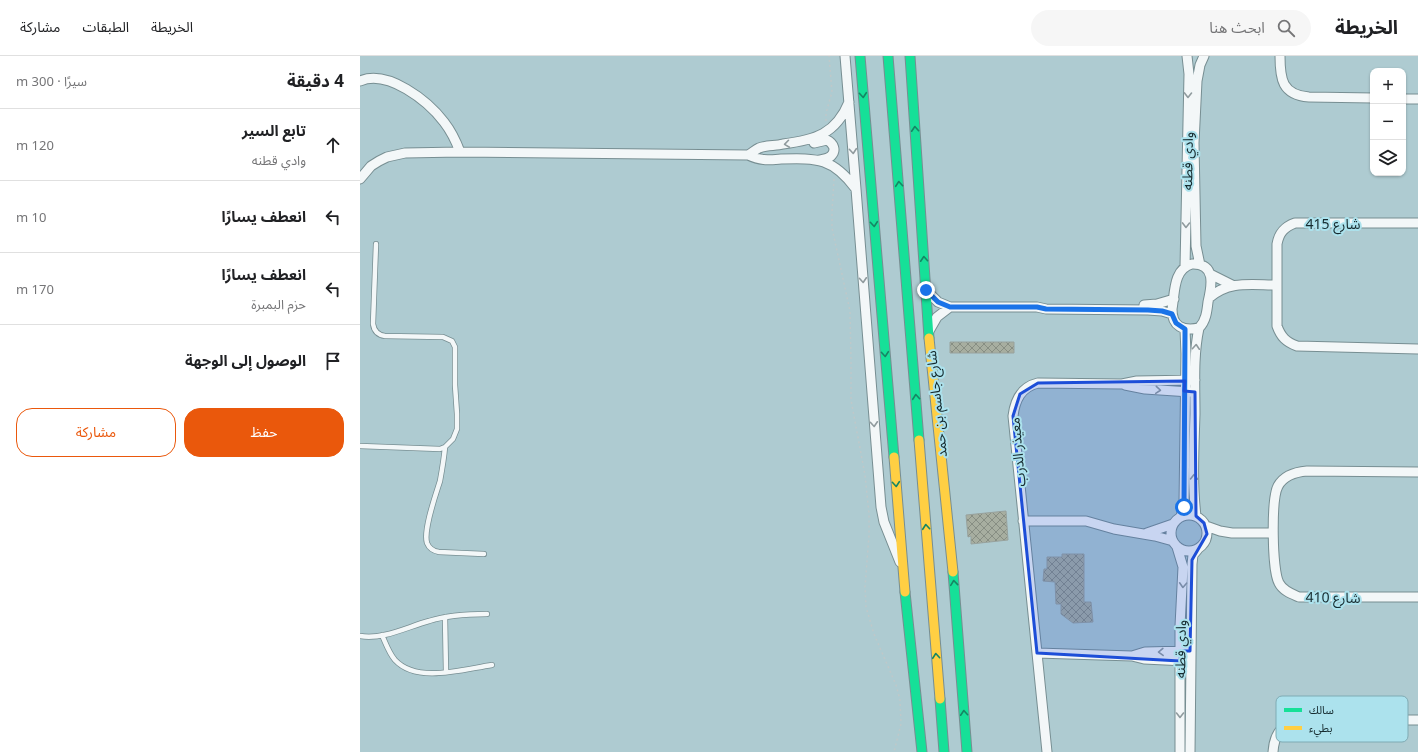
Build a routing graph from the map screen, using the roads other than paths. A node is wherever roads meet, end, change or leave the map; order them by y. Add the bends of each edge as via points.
1 (845, 56) edge
2 (860, 56) edge
3 (888, 56) edge
4 (910, 56) edge
5 (1187, 56) edge
6 (1204, 56) edge
7 (1280, 56) edge
8 (360, 81) edge
9 (1370, 98) edge
10 (1406, 99) edge
11 (1418, 99) edge
12 (849, 101) junction
13 (803, 142) junction
14 (460, 152) junction
15 (748, 155) junction
16 (819, 160) junction
17 (360, 179) edge
18 (856, 189) junction
19 (1418, 223) edge
20 (376, 244) dead end
21 (1200, 265) junction
22 (1185, 267) junction
23 (1210, 274) junction
24 (1232, 285) junction
25 (1277, 285) junction
26 (926, 290) junction
27 (1209, 298) junction
28 (1174, 299) junction
29 (950, 307) junction
30 (1135, 307) junction
31 (1172, 314) junction
32 (1199, 328) junction
33 (1185, 329) junction
34 (928, 333) junction
35 (1418, 349) edge
36 (1185, 380) junction
37 (1195, 380) junction
38 (1122, 384) junction
39 (1184, 392) junction
40 (1195, 392) junction
41 (360, 446) edge
42 (445, 447) junction
43 (1418, 472) edge
44 (1196, 516) junction
45 (1181, 517) junction
46 (1023, 521) junction
47 (1173, 524) junction
48 (1206, 526) junction
49 (1232, 533) junction
50 (1273, 533) junction
51 (1146, 534) junction
52 (1207, 538) junction
53 (1175, 544) junction
54 (1198, 549) junction
55 (484, 554) dead end
56 (903, 568) junction
57 (1418, 597) edge
58 (487, 614) dead end
59 (446, 617) junction
60 (382, 635) junction
61 (360, 636) edge
62 (1186, 651) junction
63 (1037, 653) junction
64 (1132, 656) junction
65 (1180, 661) junction
66 (1190, 661) junction
67 (492, 665) dead end
68 (446, 672) junction
69 (1276, 737) edge
70 (922, 752) edge
71 (944, 752) edge
72 (967, 752) edge
73 (1047, 752) edge
74 (1180, 752) edge
75 (1190, 752) edge
76 (1273, 752) edge

1 - 12 street
2 -> 56 main road
71 -> 3 main road, شارع جاسم بن حمد
26 -> 4 main road, شارع جاسم بن حمد
5 -> 22 street, وادي قطنه via 1189,74
6 - 21 street, وادي قطنه via 1197,81 1194,143 1196,246
7 - 9 street via 1280,76 1288,90 1294,94 1301,97
8 - 14 street via 383,78 403,87 444,121 454,136
10 - 11 street
12 - 13 street via 845,111 831,128 818,137
12 -> 18 street
13 -> 15 street via 764,147
13 - 16 street via 824,140 832,143 832,155
14 - 15 street
14 - 17 street via 396,154 372,166
15 - 16 street via 762,160
16 - 18 street via 838,168
18 -> 56 street via 881,507 886,529
19 - 25 street, شارع 415 via 1301,222 1289,225 1280,233 1276,244
20 - 42 lane via 373,324 376,332 385,336 446,337 454,344 457,429 453,439
21 - 22 street via 1192,264
21 - 23 street
22 - 28 street via 1179,274
23 - 24 street
23 - 27 street
24 - 25 street
24 - 27 street via 1222,288
25 - 35 street, شارع 415 via 1277,326 1290,344
26 - 29 street via 938,302
26 - 34 main road, شارع جاسم بن حمد
27 - 32 street via 1205,317
28 - 30 street
28 - 31 street
29 - 30 street via 1037,307 1045,304
29 - 34 street via 937,317
30 - 31 street
31 - 33 street via 1176,323
32 - 33 street
37 -> 32 street
33 - 36 street
72 -> 34 main road, شارع جاسم بن حمد via 955,591
36 - 37 street, معيذر الدرب
36 - 38 street, معيذر الدرب via 1137,381
36 - 39 street
37 - 40 street
38 -> 39 street, معيذر الدرب via 1137,388
38 - 46 street, معيذر الدرب via 1038,383 1024,388 1014,406 1013,416
39 - 40 street, معيذر الدرب
39 - 45 street via 1184,503
44 -> 40 street
41 - 42 lane via 434,450
42 - 55 lane via 430,518 428,544 434,551 439,552
43 - 50 street, شارع 410 via 1307,471 1291,474 1281,482 1275,492
44 - 45 street
44 - 48 street
45 - 47 street
46 - 51 street via 1086,521
46 - 63 street, معيذر الدرب
47 - 51 street
47 - 53 street via 1171,533
48 - 49 street
48 - 52 street
49 - 50 street
49 - 52 street
50 - 57 street, شارع 410 via 1276,576 1279,584 1291,594 1299,597
51 - 53 street
52 - 54 street
53 - 54 street via 1185,551
53 -> 62 street, وادي قطنه via 1183,567 1180,626
54 - 62 street, وادي قطنه via 1192,564
56 - 70 main road
58 - 59 lane
59 - 60 lane
59 - 68 lane
60 - 61 lane
60 - 68 lane via 390,653 403,666 420,673
62 -> 64 street via 1145,652
62 - 65 street, وادي قطنه
62 - 66 street, وادي قطنه
63 - 64 street
63 - 73 street, معيذر الدرب
64 - 65 street via 1141,659
65 - 66 street
65 -> 74 street, وادي قطنه
66 - 75 street, وادي قطنه
67 - 68 lane
69 - 76 street

